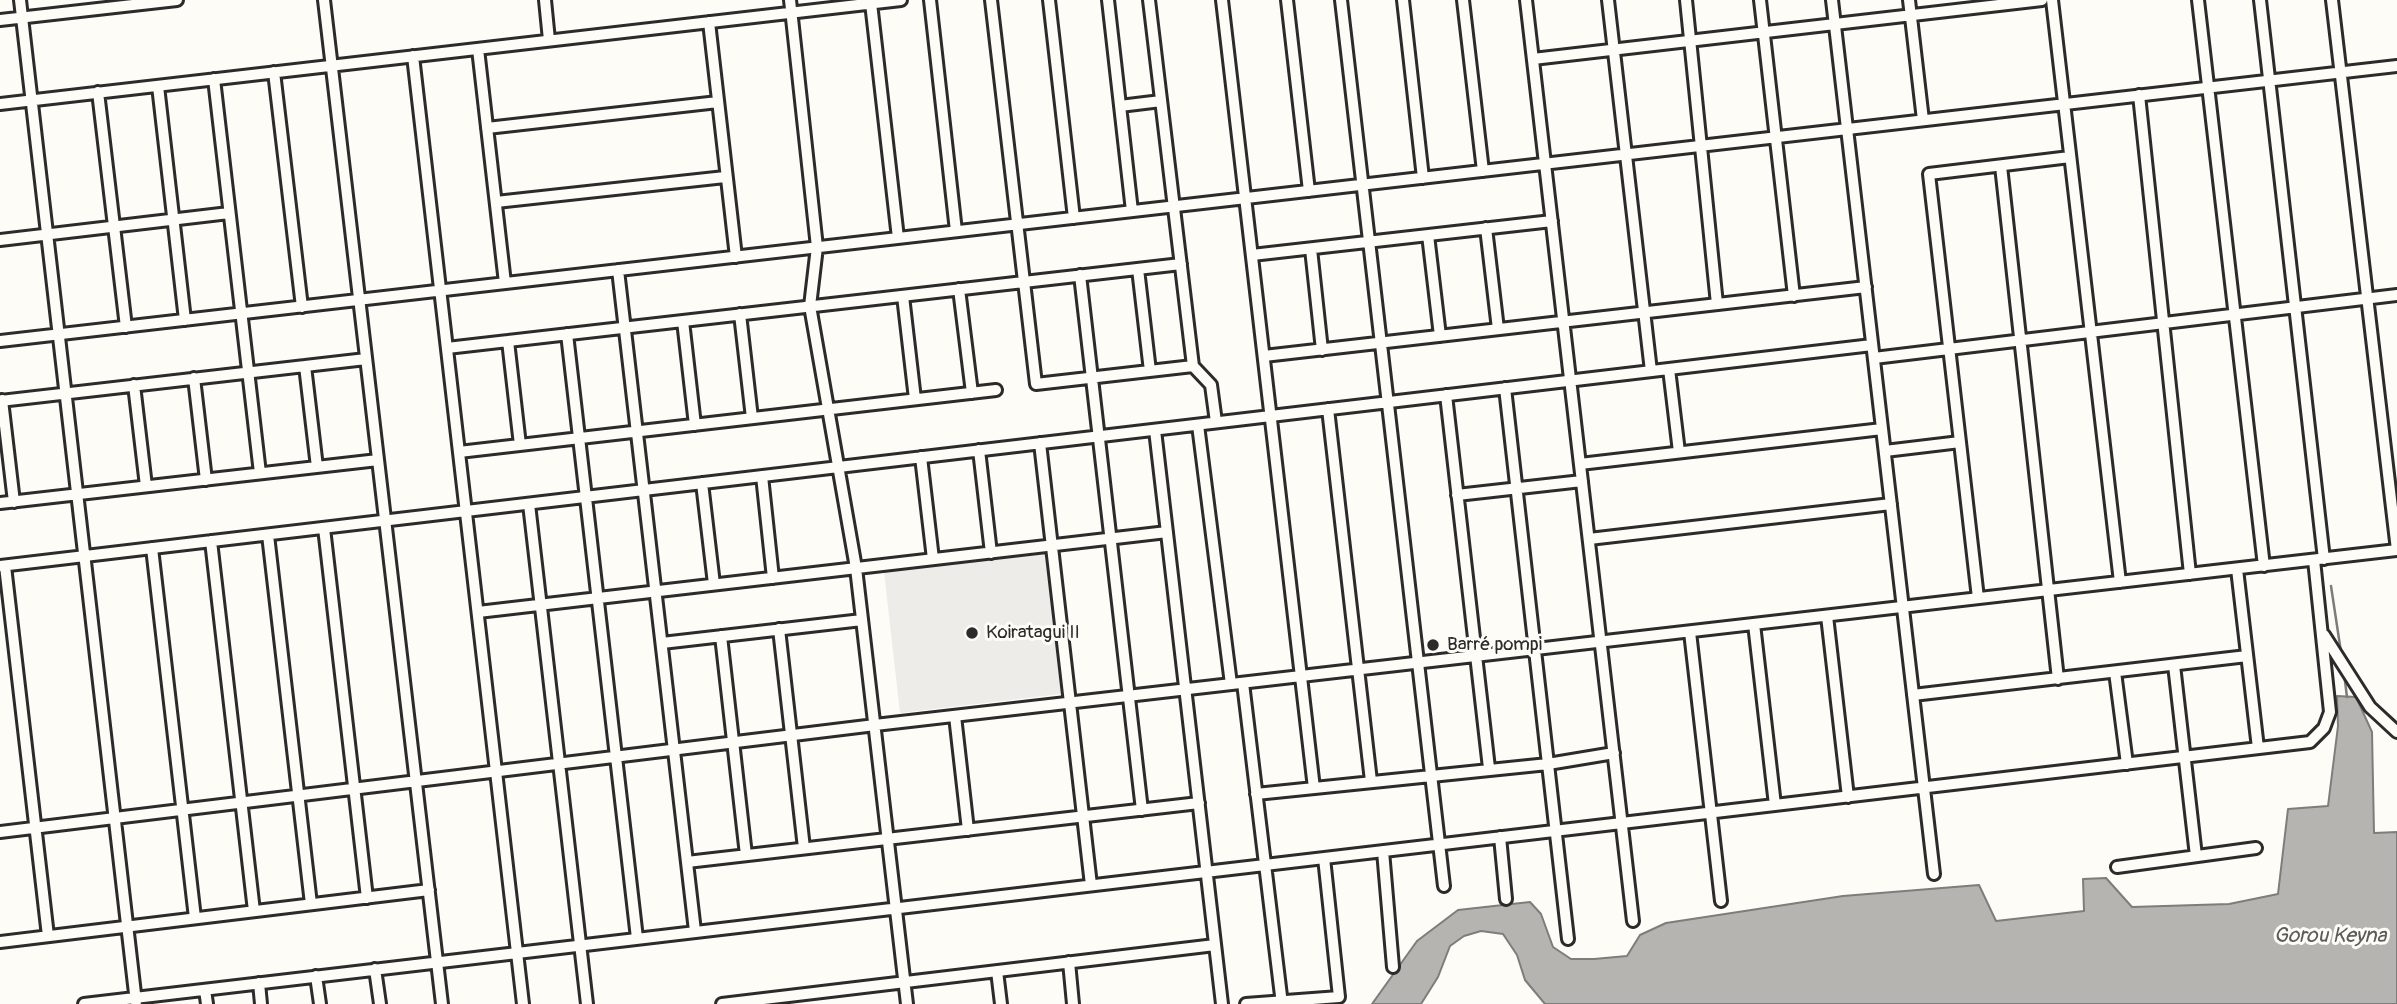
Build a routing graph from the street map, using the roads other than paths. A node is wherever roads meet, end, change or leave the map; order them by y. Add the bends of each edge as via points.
1 (20, 0) edge
2 (177, 0) edge
3 (324, 0) edge
4 (545, 0) edge
5 (790, 0) edge
6 (901, 0) edge
7 (930, 0) edge
8 (991, 0) edge
9 (1049, 0) edge
10 (1108, 0) edge
11 (1149, 0) edge
12 (1222, 0) edge
13 (1287, 0) edge
14 (1341, 0) edge
15 (1403, 0) edge
16 (1463, 0) edge
17 (1526, 0) edge
18 (1608, 0) edge
19 (1686, 0) edge
20 (1760, 0) edge
21 (1832, 0) edge
22 (1909, 0) edge
23 (2042, 0) edge
24 (2052, 0) edge
25 (2198, 0) edge
26 (2260, 0) edge
27 (2332, 0) edge
28 (1985, 3) edge
29 (871, 4) junction
30 (792, 13) junction
31 (1910, 16) junction
32 (22, 18) junction
33 (0, 20) edge
34 (709, 22) junction
35 (1835, 24) junction
36 (1764, 32) junction
37 (550, 40) junction
38 (1690, 41) junction
39 (478, 49) junction
40 (1614, 50) junction
41 (413, 56) junction
42 (1533, 59) junction
43 (332, 66) junction
44 (2397, 66) edge
45 (274, 72) junction
46 (2341, 72) junction
47 (214, 79) junction
48 (2269, 80) junction
49 (158, 86) junction
50 (2208, 87) junction
51 (98, 92) junction
52 (2139, 95) junction
53 (32, 100) junction
54 (718, 102) junction
55 (1161, 102) junction
56 (2064, 103) junction
57 (0, 104) edge
58 (1120, 106) junction
59 (1923, 120) junction
60 (487, 128) junction
61 (1847, 129) junction
62 (1776, 137) junction
63 (1701, 146) junction
64 (1626, 154) junction
65 (2070, 157) junction
66 (1545, 164) junction
67 (2001, 166) junction
68 (1483, 171) junction
69 (725, 177) junction
70 (1423, 177) junction
71 (1362, 185) junction
72 (1309, 191) junction
73 (1245, 198) junction
74 (496, 202) junction
75 (1174, 206) junction
76 (1132, 211) junction
77 (229, 214) junction
78 (1074, 218) junction
79 (174, 220) junction
80 (1552, 221) junction
81 (1017, 224) junction
82 (114, 227) junction
83 (1486, 228) junction
84 (956, 231) junction
85 (47, 234) junction
86 (1428, 235) junction
87 (898, 238) junction
88 (0, 240) edge
89 (1369, 242) junction
90 (817, 247) junction
91 (1311, 248) junction
92 (1252, 255) junction
93 (736, 257) junction
94 (1181, 264) junction
95 (1138, 268) junction
96 (618, 270) junction
97 (1080, 275) junction
98 (1024, 282) junction
99 (505, 283) junction
100 (1866, 287) junction
101 (959, 289) junction
102 (440, 291) junction
103 (2397, 295) edge
104 (903, 296) junction
105 (1794, 296) junction
106 (2367, 298) junction
107 (359, 300) junction
108 (1717, 304) junction
109 (810, 306) junction
110 (302, 307) junction
111 (2295, 307) junction
112 (1644, 313) junction
113 (241, 314) junction
114 (740, 314) junction
115 (2235, 314) junction
116 (185, 320) junction
117 (683, 321) junction
118 (1563, 322) junction
119 (2163, 323) junction
120 (126, 327) junction
121 (625, 328) junction
122 (1498, 330) junction
123 (2090, 332) junction
124 (59, 334) junction
125 (567, 334) junction
126 (1440, 336) junction
127 (2021, 340) junction
128 (0, 341) edge
129 (508, 341) junction
130 (1381, 343) junction
131 (1872, 345) junction
132 (447, 348) junction
133 (1950, 349) junction
134 (1322, 350) junction
135 (1264, 356) junction
136 (1874, 358) junction
137 (366, 359) junction
138 (305, 366) junction
139 (1193, 366) junction
140 (1669, 369) junction
141 (1150, 371) junction
142 (1651, 371) junction
143 (248, 372) junction
144 (1091, 377) junction
145 (194, 378) junction
146 (1570, 380) junction
147 (134, 385) junction
148 (1505, 388) junction
149 (996, 390) dead end
150 (66, 393) junction
151 (971, 393) junction
152 (1446, 395) junction
153 (915, 399) junction
154 (1, 400) edge
155 (1388, 402) junction
156 (1328, 409) junction
157 (828, 410) junction
158 (1271, 416) junction
159 (752, 418) junction
160 (1216, 422) junction
161 (695, 425) junction
162 (1198, 425) junction
163 (1882, 429) junction
164 (1155, 430) junction
165 (637, 431) junction
166 (1098, 436) junction
167 (579, 438) junction
168 (1960, 442) junction
169 (1040, 443) junction
170 (520, 445) junction
171 (979, 450) junction
172 (1885, 450) junction
173 (459, 452) junction
174 (1679, 452) junction
175 (921, 457) junction
176 (378, 460) junction
177 (1580, 464) junction
178 (841, 466) junction
179 (317, 467) junction
180 (260, 473) junction
181 (762, 476) junction
182 (206, 480) junction
183 (1582, 481) junction
184 (702, 483) junction
185 (146, 486) junction
186 (1516, 489) junction
187 (644, 490) junction
188 (77, 494) junction
189 (1457, 495) junction
190 (586, 497) junction
191 (14, 502) junction
192 (0, 503) edge
193 (529, 504) junction
194 (1891, 504) junction
195 (466, 511) junction
196 (385, 521) junction
197 (324, 528) junction
198 (1167, 532) junction
199 (268, 535) junction
200 (1110, 539) junction
201 (1589, 539) junction
202 (211, 541) junction
203 (1052, 546) junction
204 (152, 548) junction
205 (991, 553) junction
206 (85, 556) junction
207 (933, 559) junction
208 (2319, 559) junction
209 (3, 566) edge
210 (2264, 566) junction
211 (856, 568) junction
212 (2237, 569) junction
213 (2190, 574) junction
214 (774, 578) junction
215 (2120, 582) junction
216 (714, 584) junction
217 (2050, 590) junction
218 (656, 591) junction
219 (598, 598) junction
220 (1978, 598) junction
221 (541, 604) junction
222 (1903, 607) junction
223 (478, 612) junction
224 (1827, 616) junction
225 (862, 620) junction
226 (1754, 624) junction
227 (779, 629) junction
228 (1689, 632) junction
229 (2322, 632) junction
230 (721, 636) junction
231 (1601, 642) junction
232 (662, 643) junction
233 (1535, 649) junction
234 (1476, 656) junction
235 (2247, 656) junction
236 (1418, 663) junction
237 (2174, 665) junction
238 (1359, 670) junction
239 (2115, 672) junction
240 (1301, 676) junction
241 (2058, 678) junction
242 (1237, 684) junction
243 (1185, 690) junction
244 (1913, 695) junction
245 (1129, 696) junction
246 (1070, 703) junction
247 (954, 716) junction
248 (875, 725) junction
249 (2397, 732) edge
250 (791, 736) junction
251 (733, 743) junction
252 (2258, 748) junction
253 (674, 750) junction
254 (1614, 753) junction
255 (616, 757) junction
256 (2186, 757) junction
257 (559, 764) junction
258 (1548, 764) junction
259 (2127, 764) junction
260 (1489, 768) junction
261 (496, 771) junction
262 (1431, 774) junction
263 (416, 781) junction
264 (1371, 781) junction
265 (1314, 788) junction
266 (1924, 788) junction
267 (354, 789) junction
268 (1256, 794) junction
269 (299, 796) junction
270 (1848, 796) junction
271 (241, 803) junction
272 (1199, 803) junction
273 (1775, 805) junction
274 (183, 810) junction
275 (1142, 810) junction
276 (1711, 813) junction
277 (1083, 816) junction
278 (115, 818) junction
279 (1622, 823) junction
280 (36, 828) junction
281 (968, 830) junction
282 (1556, 831) junction
283 (0, 832) edge
284 (1500, 837) junction
285 (888, 839) junction
286 (1439, 844) junction
287 (804, 848) junction
288 (2256, 848) dead end
289 (1383, 851) junction
290 (746, 855) junction
291 (2196, 856) junction
292 (1324, 858) junction
293 (687, 862) junction
294 (1265, 865) junction
295 (2117, 867) dead end
296 (1206, 872) junction
297 (1934, 874) dead end
298 (1091, 885) junction
299 (1444, 886) dead end
300 (429, 890) junction
301 (366, 898) junction
302 (1506, 899) dead end
303 (1721, 901) dead end
304 (311, 904) junction
305 (896, 908) junction
306 (254, 911) junction
307 (195, 918) junction
308 (1633, 920) dead end
309 (128, 927) junction
310 (695, 931) junction
311 (48, 936) junction
312 (637, 938) junction
313 (1568, 939) dead end
314 (0, 942) edge
315 (580, 945) junction
316 (1215, 945) junction
317 (517, 953) junction
318 (437, 962) junction
319 (1069, 962) junction
320 (1393, 967) dead end
321 (375, 970) junction
322 (997, 971) junction
323 (316, 976) junction
324 (905, 982) junction
325 (259, 983) junction
326 (205, 990) junction
327 (822, 998) edge
328 (136, 1001) edge
329 (764, 1001) edge
330 (1282, 1003) edge
331 (84, 1004) edge
332 (207, 1004) edge
333 (261, 1004) edge
334 (320, 1004) edge
335 (380, 1004) edge
336 (442, 1004) edge
337 (523, 1004) edge
338 (587, 1004) edge
339 (722, 1004) edge
340 (907, 1004) edge
341 (1001, 1004) edge
342 (1073, 1004) edge
343 (1222, 1004) edge
344 (1246, 1004) edge

1 - 32 street
2 - 32 street
3 - 43 street
4 - 37 street
5 - 30 street
6 - 29 street
7 - 84 street
8 - 81 street
9 - 78 street
10 - 58 street
11 - 55 street
12 - 73 street
13 - 72 street
14 - 71 street
15 - 70 street
16 - 68 street
17 - 42 street
18 - 40 street
19 - 38 street
20 - 36 street
21 - 35 street
22 - 31 street
23 - 28 street
24 - 56 street
25 - 50 street
26 - 48 street
27 - 46 street
28 - 31 street
29 - 30 street
29 - 87 street
30 - 34 street
30 - 90 street
31 - 35 street
31 - 59 street
32 - 33 street
32 - 53 street
34 - 37 street
34 - 54 street
35 - 36 street
35 - 61 street
36 - 38 street
36 - 62 street
37 - 39 street
38 - 40 street
38 - 63 street
39 - 41 street
39 - 60 street
40 - 42 street
40 - 64 street
41 - 43 street
41 - 102 street
42 - 66 street
43 - 45 street
43 - 107 street
44 - 46 street
45 - 47 street
45 - 110 street
46 - 48 street
46 - 106 street
47 - 49 street
47 - 77 street
48 - 50 street
48 - 111 street
49 - 51 street
49 - 79 street
50 - 52 street
50 - 115 street
51 - 53 street
51 - 82 street
52 - 56 street
52 - 119 street
53 - 57 street
53 - 85 street
54 - 60 street
54 - 69 street
55 - 58 street
55 - 75 street
56 - 59 street
56 - 65 street
58 - 76 street
59 - 61 street
60 - 74 street
61 - 62 street
61 - 100 street
62 - 63 street
62 - 105 street
63 - 64 street
63 - 108 street
64 - 66 street
64 - 112 street
65 - 67 street
65 - 123 street
66 - 68 street
66 - 80 street
67 - 127 street
67 - 133 street via 1929,174
68 - 70 street
69 - 74 street
69 - 93 street
70 - 71 street
71 - 72 street
71 - 89 street
72 - 73 street
73 - 75 street
73 - 92 street
74 - 99 street
75 - 76 street
75 - 94 street
76 - 78 street
77 - 79 street
77 - 113 street
78 - 81 street
79 - 82 street
79 - 116 street
80 - 83 street
80 - 118 street
81 - 84 street
81 - 98 street
82 - 85 street
82 - 120 street
83 - 86 street
83 - 122 street
84 - 87 street
85 - 88 street
85 - 124 street
86 - 89 street
86 - 126 street
87 - 90 street
89 - 91 street
89 - 130 street
90 - 93 street
90 - 109 street
91 - 92 street
91 - 134 street
92 - 135 street
93 - 96 street
94 - 95 street
94 - 139 street
95 - 97 street
95 - 141 street
96 - 99 street
96 - 121 street
97 - 98 street
97 - 144 street
98 - 101 street
98 - 144 street via 1036,384
99 - 102 street
100 - 105 street
100 - 131 street
101 - 104 street
101 - 151 street
102 - 107 street
102 - 132 street
103 - 106 street
104 - 109 street
104 - 153 street
105 - 108 street
106 - 111 street
106 - 208 street via 2397,550
107 - 110 street
107 - 137 street
108 - 112 street
109 - 114 street
109 - 157 street
110 - 113 street
111 - 115 street
111 - 208 street
112 - 118 street
112 - 142 street
113 - 116 street
113 - 143 street
114 - 117 street
114 - 159 street
115 - 119 street
115 - 210 street
116 - 120 street
117 - 121 street
117 - 161 street
118 - 122 street
118 - 146 street
119 - 123 street
119 - 213 street
120 - 124 street
121 - 125 street
121 - 165 street
122 - 126 street
123 - 127 street
123 - 215 street
124 - 128 street
124 - 150 street
125 - 129 street
125 - 167 street
126 - 130 street
127 - 133 street
127 - 217 street
129 - 132 street
129 - 170 street
130 - 134 street
130 - 155 street
131 - 136 street
131 - 140 street
132 - 173 street
133 - 136 street
133 - 168 street
134 - 135 street
135 - 158 street
136 - 163 street
137 - 138 street
137 - 176 street
138 - 143 street
138 - 179 street
139 - 141 street
139 - 160 street via 1211,385
140 - 142 street
140 - 174 street
141 - 144 street
142 - 146 street
143 - 145 street
143 - 180 street
144 - 166 street
145 - 147 street
145 - 182 street
146 - 148 street
146 - 177 street
147 - 150 street
147 - 185 street
148 - 152 street
148 - 186 street
149 - 151 street
150 - 154 street
150 - 188 street
151 - 153 street
152 - 155 street
152 - 189 street
153 - 157 street
154 - 191 street
155 - 156 street
155 - 236 street
156 - 158 street
156 - 238 street
157 - 159 street
157 - 178 street
158 - 160 street
158 - 240 street
159 - 161 street
160 - 162 street
161 - 165 street
162 - 164 street
162 - 242 street
163 - 172 street
163 - 174 street
164 - 166 street
164 - 198 street
165 - 167 street
165 - 187 street
166 - 169 street
166 - 200 street
167 - 170 street
167 - 190 street
168 - 172 street
168 - 220 street
169 - 171 street
169 - 203 street
170 - 173 street
171 - 175 street
171 - 205 street
172 - 194 street
173 - 195 street
174 - 177 street
175 - 178 street
175 - 207 street
176 - 179 street
176 - 196 street
177 - 183 street
178 - 181 street
178 - 211 street
179 - 180 street
180 - 182 street
181 - 184 street
181 - 214 street
182 - 185 street
183 - 186 street
183 - 201 street
184 - 187 street
184 - 216 street
185 - 188 street
186 - 189 street
186 - 233 street
187 - 190 street
187 - 218 street
188 - 191 street
188 - 206 street
189 - 234 street
190 - 193 street
190 - 219 street
191 - 192 street
193 - 195 street
193 - 221 street
194 - 201 street
194 - 222 street
195 - 196 street
195 - 223 street
196 - 197 street
196 - 263 street
197 - 199 street
197 - 267 street
198 - 200 street
198 - 243 street
199 - 202 street
199 - 269 street
200 - 203 street
200 - 245 street
201 - 231 street
202 - 204 street
202 - 271 street
203 - 205 street
203 - 246 street
204 - 206 street
204 - 274 street
205 - 207 street
206 - 209 street
206 - 278 street
207 - 211 street
208 - 210 street
208 - 229 street
209 - 280 street
210 - 212 street
211 - 214 street
211 - 225 street
212 - 213 street
212 - 235 street
213 - 215 street
214 - 216 street
215 - 217 street
216 - 218 street
217 - 220 street
217 - 241 street
218 - 219 street
218 - 232 street
219 - 221 street
219 - 255 street
220 - 222 street
221 - 223 street
221 - 257 street
222 - 224 street
222 - 244 street
223 - 261 street
224 - 226 street
224 - 270 street
225 - 227 street
225 - 248 street
226 - 228 street
226 - 273 street
227 - 230 street
227 - 250 street
228 - 231 street
228 - 276 street
229 - 249 street via 2370,707
229 - 252 street via 2330,712 2324,728 2310,742
230 - 232 street
230 - 251 street
231 - 233 street
231 - 254 street
232 - 253 street
233 - 234 street
233 - 258 street
234 - 236 street
234 - 260 street
235 - 237 street
235 - 252 street
236 - 238 street
236 - 262 street
237 - 239 street
237 - 256 street
238 - 240 street
238 - 264 street
239 - 241 street
239 - 259 street
240 - 242 street
240 - 265 street
241 - 244 street
242 - 243 street
242 - 268 street
243 - 245 street
243 - 272 street
244 - 266 street
245 - 246 street
245 - 275 street
246 - 247 street
246 - 277 street
247 - 248 street
247 - 281 street
248 - 250 street
248 - 285 street
250 - 251 street
250 - 287 street
251 - 253 street
251 - 290 street
252 - 256 street
253 - 255 street
253 - 293 street
254 - 258 street
254 - 279 street
255 - 257 street
255 - 312 street
256 - 259 street
256 - 291 street
257 - 261 street
257 - 315 street
258 - 260 street
258 - 282 street
259 - 266 street
260 - 262 street
261 - 263 street
261 - 317 street
262 - 264 street
262 - 286 street
263 - 267 street
263 - 300 street
264 - 265 street
265 - 268 street
266 - 270 street
266 - 297 street
267 - 269 street
267 - 301 street
268 - 294 street
269 - 271 street
269 - 304 street
270 - 273 street
271 - 274 street
271 - 306 street
272 - 275 street
272 - 296 street
273 - 276 street
274 - 278 street
274 - 307 street
275 - 277 street
276 - 279 street
276 - 303 street
277 - 281 street
277 - 298 street
278 - 280 street
278 - 309 street
279 - 282 street
279 - 308 street
280 - 283 street
280 - 311 street
281 - 285 street
282 - 284 street
282 - 313 street
284 - 286 street
284 - 302 street
285 - 287 street
285 - 305 street
286 - 289 street
286 - 299 street
287 - 290 street
288 - 291 street
289 - 292 street
289 - 320 street
290 - 293 street
291 - 295 street
292 - 294 street
292 - 330 street via 1339,997
293 - 310 street
294 - 296 street
294 - 330 street
296 - 298 street
296 - 316 street
298 - 305 street
300 - 301 street
300 - 318 street
301 - 304 street
304 - 306 street
305 - 310 street
305 - 324 street
306 - 307 street
307 - 309 street
309 - 311 street
309 - 328 street
310 - 312 street
311 - 314 street
312 - 315 street
315 - 317 street
315 - 338 street
316 - 319 street
316 - 343 street
317 - 318 street
317 - 337 street
318 - 321 street
318 - 336 street
319 - 322 street
319 - 342 street
321 - 323 street
321 - 335 street
322 - 324 street
322 - 341 street
323 - 325 street
323 - 334 street
324 - 327 street
324 - 340 street
325 - 326 street
325 - 333 street
326 - 328 street
326 - 332 street
327 - 329 street
328 - 331 street
329 - 339 street
330 - 344 street

